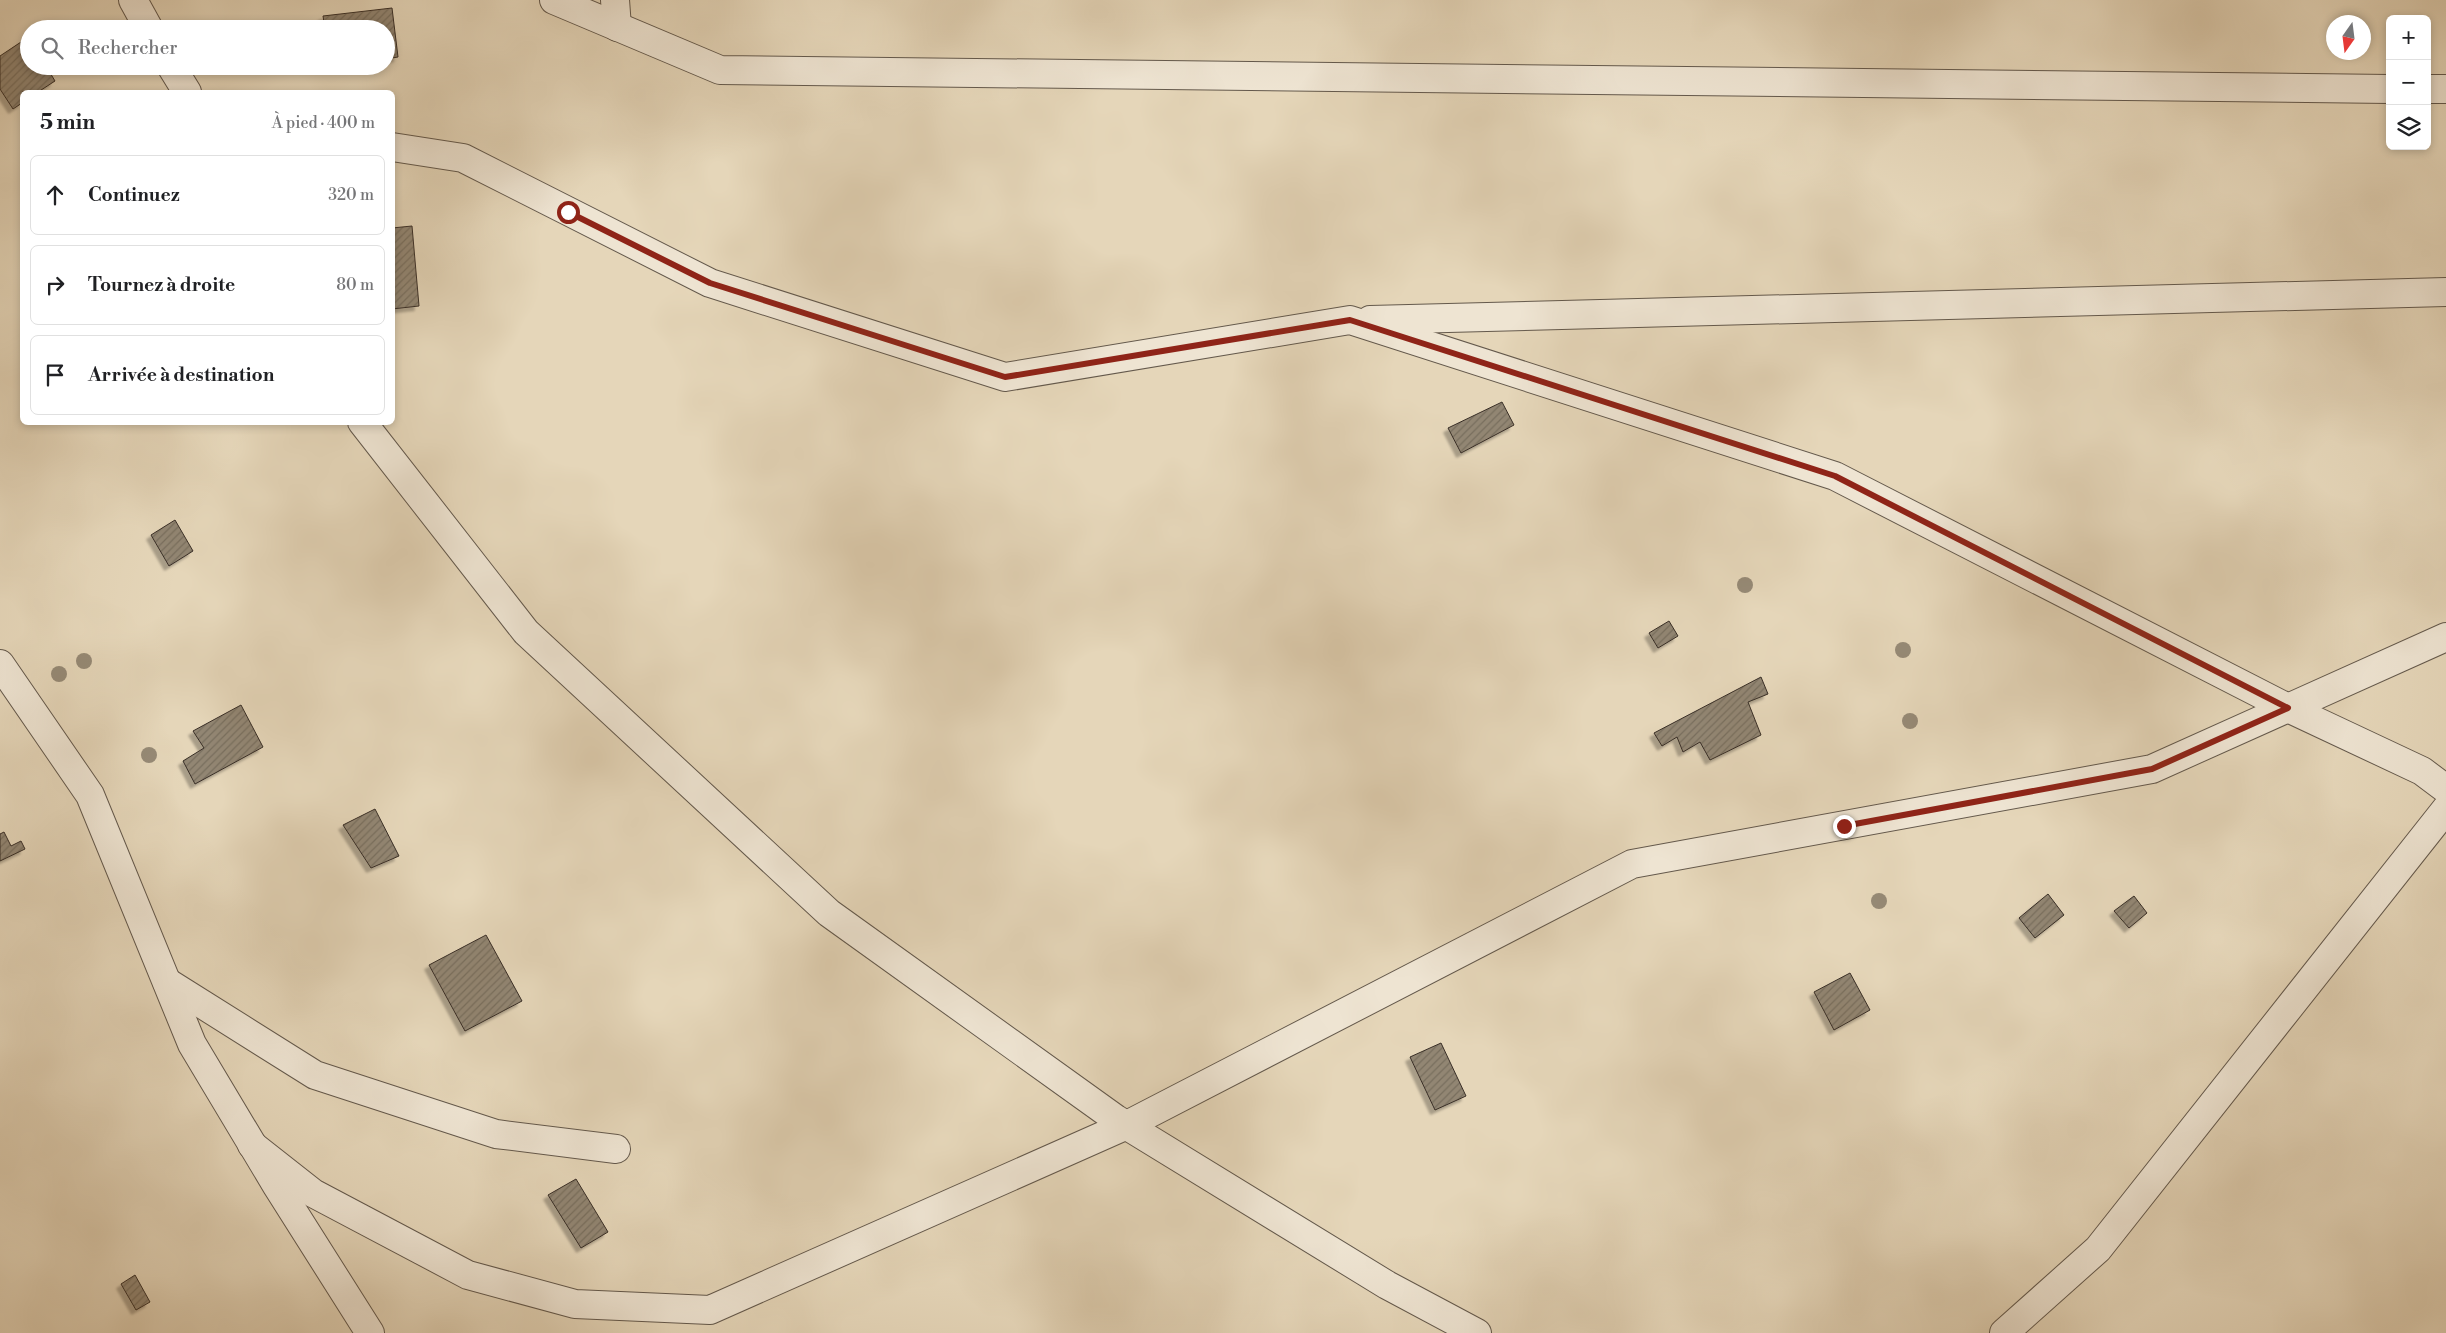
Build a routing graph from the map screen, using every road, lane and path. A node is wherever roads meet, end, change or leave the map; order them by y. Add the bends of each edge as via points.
1 (132, 0) edge
2 (554, 0) edge
3 (615, 0) edge
4 (144, 20) edge
5 (617, 28) junction
6 (177, 75) edge
7 (2386, 89) edge
8 (2431, 89) edge
9 (2446, 89) edge
10 (186, 90) edge
11 (395, 147) edge
12 (2446, 292) edge
13 (1350, 320) junction
14 (364, 425) edge
15 (2446, 637) edge
16 (0, 664) edge
17 (2288, 708) junction
18 (2446, 789) edge
19 (2446, 809) edge
20 (167, 982) junction
21 (1127, 1125) junction
22 (252, 1145) junction
23 (616, 1149) dead end
24 (370, 1333) edge
25 (1477, 1333) edge
26 (2004, 1333) edge

1 - 4 street
2 - 5 street
3 - 5 street
5 - 7 street via 720,70
6 - 10 street
8 - 9 street
11 - 13 street via 463,158 710,283 1005,377
12 - 13 street
13 - 17 street via 1835,476
14 - 21 street via 526,632 822,907
15 - 17 street
16 - 20 street via 90,795
17 - 18 street via 2422,771
17 - 21 street via 2152,769 1632,864
19 - 26 street via 2098,1249
20 - 22 street via 192,1044
20 - 23 street via 315,1075 496,1134
21 - 22 street via 710,1310 574,1304 468,1275 313,1193
21 - 25 street via 1387,1285
22 - 24 street

